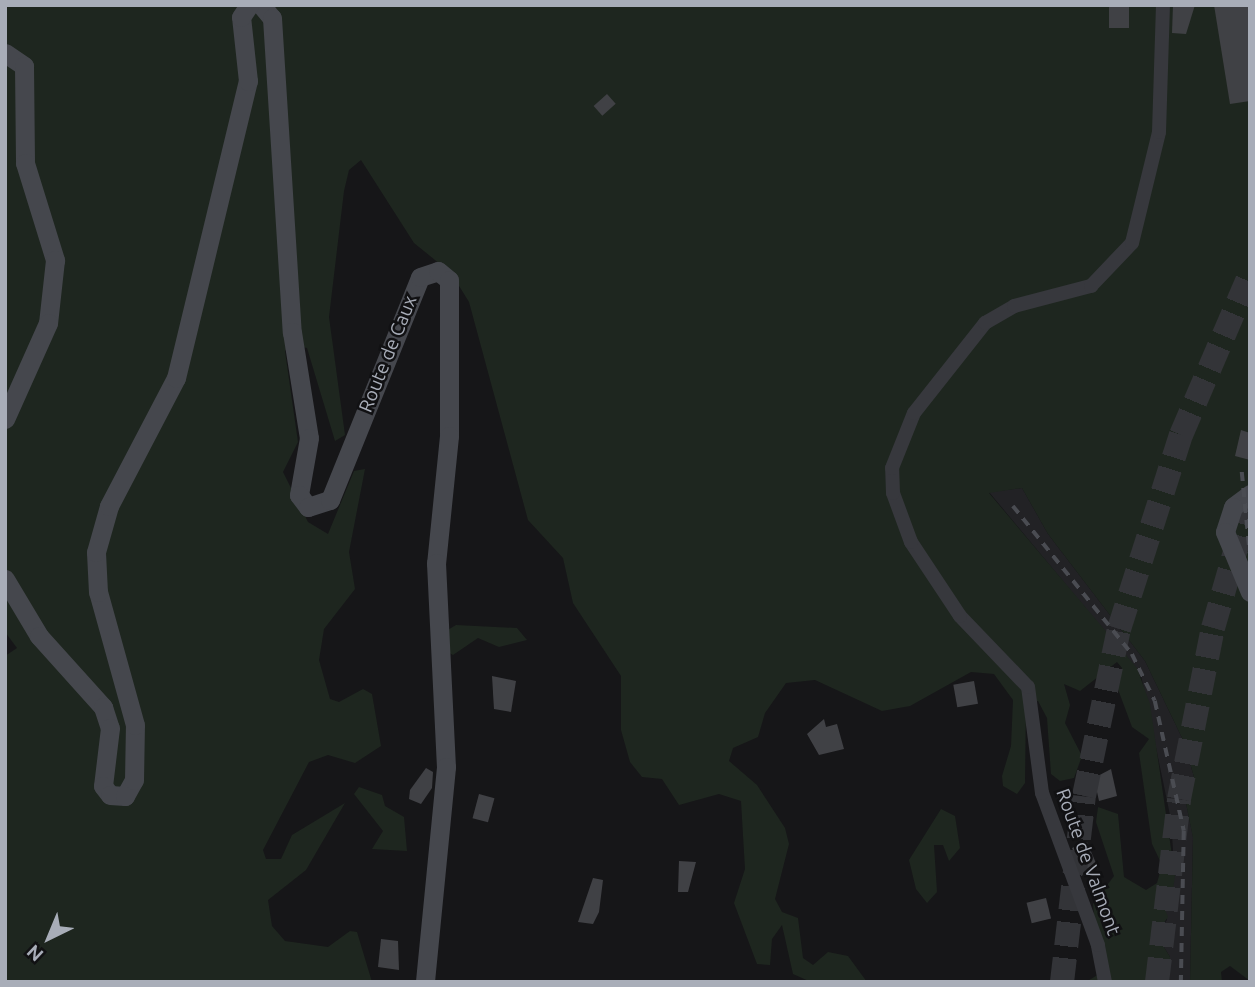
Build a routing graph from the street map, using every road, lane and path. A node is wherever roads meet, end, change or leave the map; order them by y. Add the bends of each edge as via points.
1 (249, 5) edge
2 (261, 5) edge
3 (1163, 5) edge
4 (5, 53) edge
5 (5, 419) edge
6 (1250, 494) edge
7 (5, 579) edge
8 (1250, 592) edge
9 (425, 982) edge
10 (1105, 982) edge

1 - 7 street via 242,17 248,81 176,378 109,506 96,552 98,592 137,737 134,780 125,796 110,796 103,786 110,728 103,707 39,636
2 - 9 street, Route de Caux via 272,18 292,332 309,438 299,495 307,507 330,500 420,277 438,271 449,280 449,436 436,564 446,767
3 - 10 street, Route de Valmont via 1159,132 1132,243 1091,286 1014,306 985,323 914,413 892,468 893,494 911,542 960,616 1028,687 1042,793 1098,945
4 - 5 street via 24,66 25,163 55,260 48,323
6 - 8 street via 1233,507 1225,532

